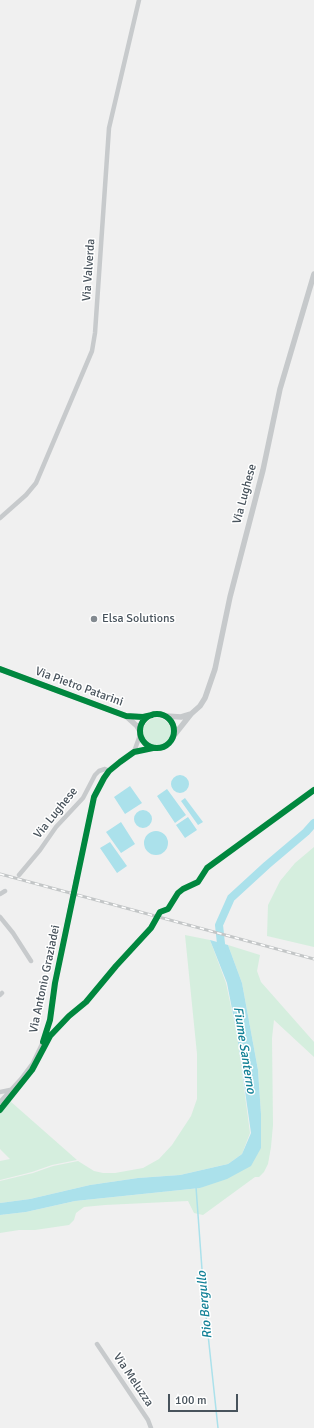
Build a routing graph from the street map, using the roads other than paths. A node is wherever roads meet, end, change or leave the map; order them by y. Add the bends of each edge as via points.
1 (139, 0) edge
2 (314, 274) edge
3 (0, 518) edge
4 (0, 669) edge
5 (191, 714) junction
6 (152, 715) junction
7 (126, 716) junction
8 (163, 716) junction
9 (140, 733) junction
10 (172, 738) junction
11 (153, 748) junction
12 (134, 752) junction
13 (109, 771) junction
14 (19, 875) dead end
15 (76, 880) tunnel mouth
16 (5, 891) dead end
17 (0, 894) edge
18 (70, 909) tunnel mouth
19 (0, 917) edge
20 (31, 960) dead end
21 (10, 1090) junction
22 (0, 1092) edge
23 (0, 1102) edge
24 (97, 1344) dead end
25 (151, 1428) edge

1 - 3 street, Via Valverda via 109,128 96,326 92,351 36,484
2 - 5 main road, Via Lughese via 280,388 215,669 205,698
4 - 7 main road, Via Pietro Patarini
5 - 8 main road via 181,717
5 - 10 main road, Via Lughese
6 - 7 main road, Via Pietro Patarini
6 - 8 main road
6 - 9 main road via 143,721
7 - 9 main road, Via Pietro Patarini via 137,726
8 - 10 main road via 173,727
9 - 11 main road via 145,744
9 - 12 street
10 - 11 main road, Via Lughese via 164,746
11 - 12 street
12 - 13 street
13 - 14 street, Via Lughese via 99,771 95,775 83,798 56,827
13 - 15 street via 94,796
16 - 17 street
18 - 21 street, Via Antonio Graziadei via 50,1020 43,1042 33,1062
19 - 20 street
21 - 22 street
21 - 23 street, Via Antonio Graziadei
24 - 25 street, Via Meluzza

